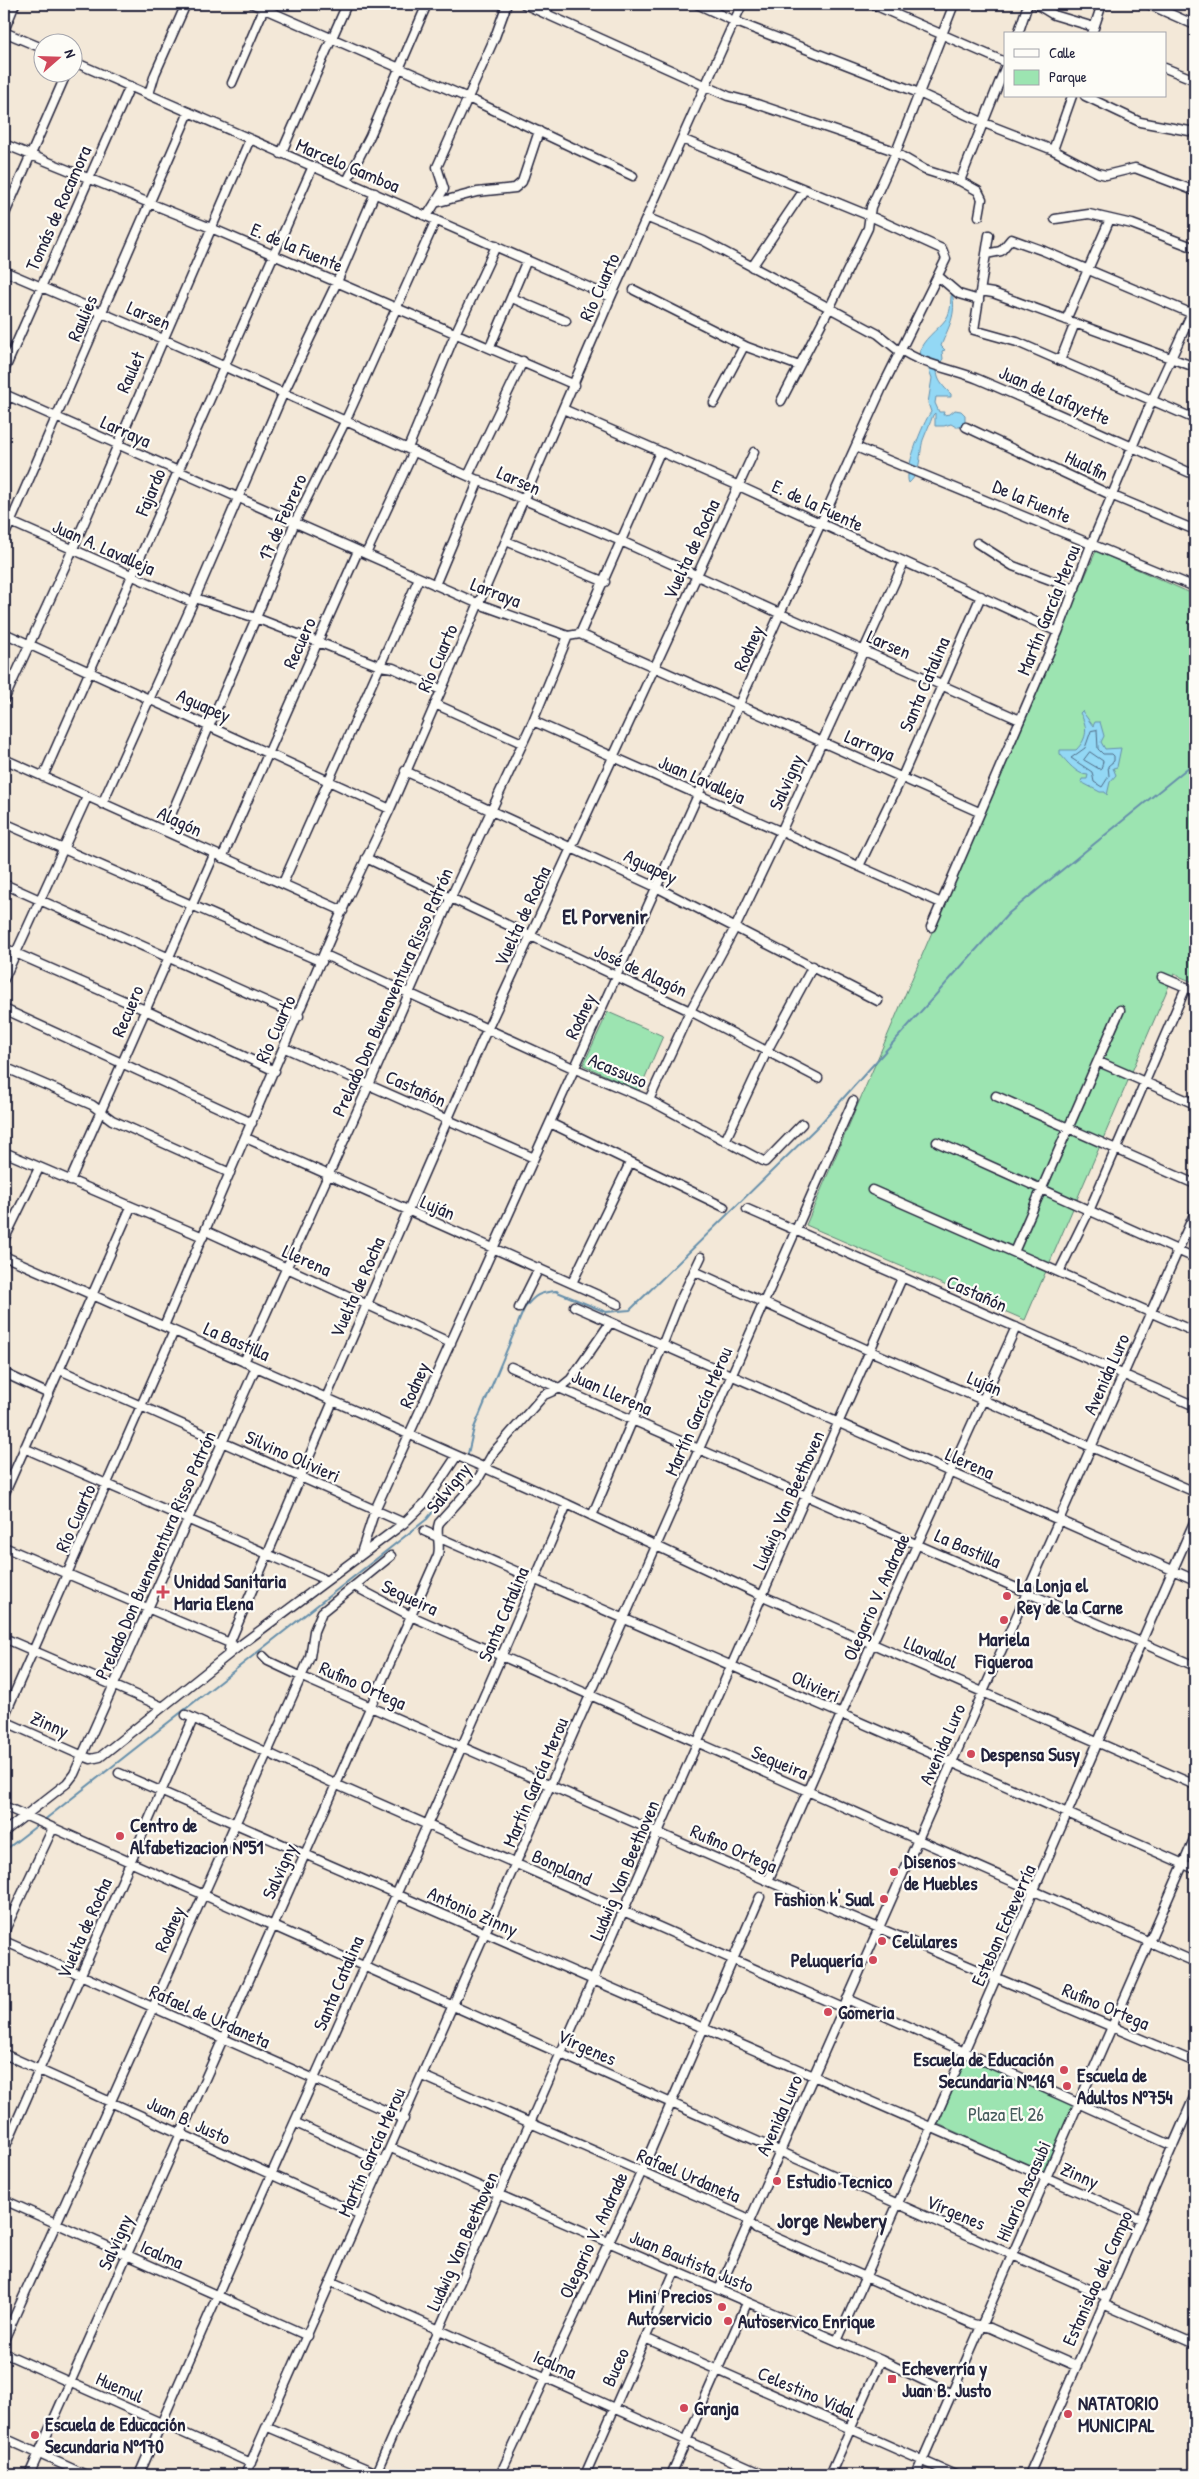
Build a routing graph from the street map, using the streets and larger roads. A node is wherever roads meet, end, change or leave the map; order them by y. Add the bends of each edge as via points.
1 (15, 4) edge
2 (186, 4) edge
3 (253, 4) edge
4 (346, 4) edge
5 (427, 4) edge
6 (507, 4) edge
7 (524, 4) edge
8 (550, 4) edge
9 (697, 4) edge
10 (742, 4) edge
11 (872, 4) edge
12 (954, 4) edge
13 (1028, 4) edge
14 (1036, 4) edge
15 (1102, 4) edge
16 (1148, 4) edge
17 (264, 6) edge
18 (546, 14) junction
19 (734, 21) junction
20 (1195, 25) edge
21 (1093, 30) edge
22 (4, 32) edge
23 (1019, 32) edge
24 (943, 35) junction
25 (330, 38) junction
26 (32, 44) edge
27 (1004, 62) edge
28 (82, 65) edge
29 (1166, 68) edge
30 (399, 69) junction
31 (1004, 71) edge
32 (1195, 80) edge
33 (62, 82) edge
34 (232, 83) dead end
35 (704, 85) junction
36 (130, 86) junction
37 (919, 93) junction
38 (149, 94) junction
39 (468, 98) junction
40 (1071, 98) edge
41 (1088, 98) edge
42 (189, 112) junction
43 (984, 123) junction
44 (540, 131) junction
45 (1195, 132) edge
46 (250, 139) junction
47 (682, 139) junction
48 (4, 144) edge
49 (1053, 150) junction
50 (896, 152) junction
51 (31, 154) junction
52 (281, 154) junction
53 (313, 166) junction
54 (633, 176) dead end
55 (89, 177) junction
56 (347, 181) junction
57 (960, 181) junction
58 (804, 190) junction
59 (1195, 191) edge
60 (375, 193) junction
61 (435, 203) junction
62 (147, 204) junction
63 (4, 216) edge
64 (427, 216) junction
65 (870, 216) junction
66 (979, 216) dead end
67 (648, 218) junction
68 (1055, 219) dead end
69 (1110, 219) junction
70 (436, 220) junction
71 (211, 228) junction
72 (989, 236) dead end
73 (496, 246) junction
74 (1195, 248) edge
75 (986, 254) junction
76 (274, 256) junction
77 (527, 260) junction
78 (752, 267) junction
79 (1088, 269) junction
80 (4, 271) edge
81 (938, 276) junction
82 (337, 282) junction
83 (41, 287) junction
84 (634, 290) dead end
85 (980, 291) junction
86 (611, 297) junction
87 (512, 298) junction
88 (979, 300) junction
89 (397, 306) junction
90 (1195, 306) edge
91 (829, 309) junction
92 (102, 313) junction
93 (1194, 315) edge
94 (1066, 320) junction
95 (566, 321) dead end
96 (1075, 323) junction
97 (456, 332) junction
98 (163, 339) junction
99 (490, 346) junction
100 (744, 346) junction
101 (899, 350) junction
102 (1173, 358) junction
103 (523, 361) junction
104 (1060, 361) junction
105 (799, 366) junction
106 (223, 367) junction
107 (1195, 367) edge
108 (4, 371) edge
109 (575, 385) junction
110 (283, 394) junction
111 (6, 395) edge
112 (1152, 400) junction
113 (781, 401) dead end
114 (714, 403) dead end
115 (4, 406) edge
116 (564, 409) junction
117 (58, 418) junction
118 (1195, 419) edge
119 (345, 422) junction
120 (966, 428) dead end
121 (117, 445) junction
122 (856, 447) junction
123 (1134, 448) junction
124 (411, 450) junction
125 (660, 452) junction
126 (754, 452) dead end
127 (177, 471) junction
128 (1195, 475) edge
129 (468, 476) junction
130 (479, 480) junction
131 (739, 486) junction
132 (1113, 496) junction
133 (238, 498) junction
134 (524, 500) junction
135 (7, 521) edge
136 (295, 522) junction
137 (820, 524) junction
138 (1195, 530) edge
139 (4, 537) edge
140 (506, 541) junction
141 (621, 541) junction
142 (977, 543) dead end
143 (1091, 545) junction
144 (358, 551) junction
145 (72, 552) junction
146 (366, 554) junction
147 (904, 562) junction
148 (697, 575) junction
149 (132, 578) junction
150 (419, 578) junction
151 (605, 582) junction
152 (435, 585) junction
153 (1195, 587) edge
154 (1075, 589) junction
155 (980, 596) junction
156 (193, 600) junction
157 (479, 604) junction
158 (780, 614) junction
159 (256, 618) junction
160 (1058, 632) junction
161 (4, 634) edge
162 (580, 634) junction
163 (568, 636) junction
164 (317, 642) junction
165 (28, 644) junction
166 (864, 652) junction
167 (380, 666) junction
168 (653, 666) junction
169 (90, 671) junction
170 (941, 684) junction
171 (441, 690) junction
172 (149, 698) junction
173 (4, 700) edge
174 (435, 704) junction
175 (740, 704) junction
176 (1020, 720) junction
177 (533, 721) junction
178 (210, 726) junction
179 (821, 742) junction
180 (522, 743) junction
181 (270, 752) junction
182 (612, 756) junction
183 (4, 759) edge
184 (405, 770) junction
185 (43, 777) junction
186 (902, 777) junction
187 (329, 780) junction
188 (697, 796) junction
189 (87, 797) junction
190 (102, 804) junction
191 (390, 809) junction
192 (490, 811) junction
193 (979, 812) junction
194 (4, 823) edge
195 (164, 831) junction
196 (781, 832) junction
197 (573, 846) junction
198 (63, 849) junction
199 (218, 856) junction
200 (366, 858) junction
201 (859, 866) junction
202 (283, 883) junction
203 (4, 884) edge
204 (656, 887) junction
205 (451, 897) junction
206 (40, 901) junction
207 (941, 903) junction
208 (192, 906) junction
209 (343, 911) junction
210 (736, 926) junction
211 (931, 927) dead end
212 (530, 936) junction
213 (4, 948) edge
214 (16, 954) junction
215 (168, 957) junction
216 (323, 958) junction
217 (813, 966) junction
218 (617, 976) junction
219 (1162, 977) dead end
220 (4, 979) edge
221 (1186, 987) junction
222 (1195, 991) edge
223 (409, 993) junction
224 (878, 1000) dead end
225 (4, 1008) edge
226 (145, 1010) junction
227 (1120, 1010) dead end
228 (690, 1011) junction
229 (299, 1016) junction
230 (487, 1030) junction
231 (285, 1048) junction
232 (767, 1051) junction
233 (1099, 1062) junction
234 (123, 1063) junction
235 (4, 1067) edge
236 (573, 1068) junction
237 (275, 1071) junction
238 (818, 1078) dead end
239 (1144, 1082) junction
240 (369, 1085) junction
241 (996, 1096) dead end
242 (648, 1100) junction
243 (853, 1101) dead end
244 (1195, 1104) edge
245 (101, 1112) junction
246 (446, 1120) junction
247 (252, 1123) junction
248 (550, 1123) junction
249 (802, 1124) dead end
250 (1068, 1129) junction
251 (246, 1138) junction
252 (725, 1141) junction
253 (937, 1142) dead end
254 (1116, 1149) junction
255 (4, 1152) edge
256 (534, 1158) junction
257 (630, 1163) junction
258 (39, 1168) junction
259 (230, 1173) junction
260 (329, 1175) junction
261 (70, 1181) junction
262 (1195, 1184) edge
263 (872, 1190) dead end
264 (1042, 1190) junction
265 (724, 1206) dead end
266 (131, 1207) junction
267 (747, 1209) dead end
268 (408, 1211) junction
269 (1089, 1211) junction
270 (1195, 1212) edge
271 (795, 1230) junction
272 (204, 1234) junction
273 (4, 1240) edge
274 (493, 1248) junction
275 (1178, 1250) junction
276 (1014, 1252) junction
277 (4, 1256) edge
278 (701, 1257) dead end
279 (1195, 1258) edge
280 (539, 1268) junction
281 (286, 1269) junction
282 (694, 1271) junction
283 (1059, 1272) junction
284 (902, 1278) junction
285 (572, 1283) junction
286 (93, 1296) junction
287 (762, 1303) junction
288 (618, 1304) dead end
289 (368, 1305) junction
290 (574, 1306) dead end
291 (519, 1308) dead end
292 (1151, 1312) junction
293 (610, 1323) junction
294 (164, 1326) junction
295 (1016, 1328) junction
296 (174, 1331) junction
297 (1195, 1332) edge
298 (451, 1343) junction
299 (662, 1344) junction
300 (870, 1351) junction
301 (244, 1362) junction
302 (256, 1367) junction
303 (511, 1367) dead end
304 (60, 1370) junction
305 (4, 1373) edge
306 (1123, 1374) junction
307 (732, 1375) junction
308 (560, 1388) junction
309 (49, 1394) junction
310 (330, 1400) junction
311 (984, 1400) junction
312 (142, 1405) junction
313 (1195, 1406) edge
314 (633, 1419) junction
315 (840, 1423) junction
316 (409, 1435) junction
317 (222, 1442) junction
318 (1091, 1447) junction
319 (24, 1448) junction
320 (700, 1449) junction
321 (456, 1457) junction
322 (485, 1468) junction
323 (950, 1472) junction
324 (302, 1477) junction
325 (108, 1484) junction
326 (4, 1492) edge
327 (1195, 1492) edge
328 (808, 1496) junction
329 (568, 1504) junction
330 (375, 1510) junction
331 (592, 1516) junction
332 (189, 1519) junction
333 (1060, 1520) junction
334 (1195, 1520) edge
335 (404, 1523) junction
336 (424, 1531) dead end
337 (439, 1538) junction
338 (918, 1543) junction
339 (4, 1547) edge
340 (656, 1547) junction
341 (362, 1553) junction
342 (268, 1554) junction
343 (392, 1556) dead end
344 (1173, 1570) junction
345 (68, 1574) junction
346 (1195, 1580) edge
347 (325, 1581) junction
348 (535, 1581) junction
349 (354, 1586) junction
350 (1027, 1592) junction
351 (763, 1596) junction
352 (149, 1608) junction
353 (411, 1616) junction
354 (624, 1619) junction
355 (4, 1638) edge
356 (230, 1642) junction
357 (1142, 1643) junction
358 (872, 1644) junction
359 (238, 1647) junction
360 (34, 1651) junction
361 (228, 1655) junction
362 (264, 1656) dead end
363 (503, 1656) junction
364 (732, 1666) junction
365 (1195, 1666) edge
366 (300, 1676) junction
367 (114, 1686) junction
368 (983, 1692) junction
369 (590, 1694) junction
370 (371, 1706) junction
371 (163, 1707) junction
372 (842, 1716) junction
373 (4, 1717) edge
374 (190, 1717) joint
375 (4, 1721) edge
376 (1098, 1742) junction
377 (697, 1744) junction
378 (462, 1747) junction
379 (266, 1752) junction
380 (83, 1756) junction
381 (951, 1764) junction
382 (119, 1773) dead end
383 (336, 1784) junction
384 (1195, 1785) edge
385 (550, 1786) junction
386 (807, 1791) junction
387 (162, 1792) junction
388 (4, 1806) edge
389 (1068, 1814) junction
390 (26, 1815) junction
391 (234, 1823) junction
392 (427, 1825) junction
393 (53, 1828) junction
394 (4, 1832) edge
395 (658, 1833) junction
396 (1195, 1836) edge
397 (917, 1841) junction
398 (304, 1855) junction
399 (131, 1863) junction
400 (1183, 1864) junction
401 (517, 1865) junction
402 (1195, 1869) edge
403 (768, 1881) junction
404 (1035, 1893) junction
405 (202, 1895) junction
406 (395, 1895) junction
407 (760, 1897) dead end
408 (624, 1912) junction
409 (273, 1926) junction
410 (879, 1928) junction
411 (4, 1932) edge
412 (485, 1935) junction
413 (4, 1941) edge
414 (1149, 1942) junction
415 (734, 1960) junction
416 (1195, 1962) edge
417 (363, 1966) junction
418 (81, 1975) junction
419 (998, 1977) junction
420 (594, 1982) junction
421 (847, 1999) junction
422 (454, 2006) junction
423 (152, 2008) junction
424 (844, 2008) junction
425 (1113, 2027) junction
426 (704, 2030) junction
427 (223, 2039) junction
428 (965, 2052) junction
429 (562, 2053) junction
430 (4, 2054) edge
431 (1195, 2062) edge
432 (40, 2070) junction
433 (422, 2076) junction
434 (814, 2078) junction
435 (314, 2081) junction
436 (1195, 2095) edge
437 (110, 2102) junction
438 (672, 2102) junction
439 (1080, 2104) junction
440 (1193, 2105) edge
441 (404, 2119) junction
442 (296, 2123) junction
443 (530, 2124) junction
444 (931, 2128) junction
445 (180, 2134) junction
446 (1173, 2146) junction
447 (391, 2148) junction
448 (4, 2150) edge
449 (781, 2152) junction
450 (384, 2163) junction
451 (641, 2173) junction
452 (271, 2176) junction
453 (1046, 2178) junction
454 (499, 2196) junction
455 (4, 2200) edge
456 (898, 2205) junction
457 (361, 2215) junction
458 (1141, 2220) junction
459 (749, 2223) junction
460 (55, 2224) junction
461 (608, 2244) junction
462 (1013, 2254) junction
463 (126, 2256) junction
464 (674, 2273) junction
465 (866, 2277) junction
466 (332, 2282) junction
467 (719, 2290) junction
468 (218, 2296) junction
469 (1105, 2301) junction
470 (747, 2302) junction
471 (982, 2326) junction
472 (440, 2331) junction
473 (308, 2336) junction
474 (645, 2338) junction
475 (4, 2340) edge
476 (837, 2342) junction
477 (1195, 2344) edge
478 (4, 2353) edge
479 (881, 2360) junction
480 (1076, 2366) junction
481 (717, 2371) junction
482 (544, 2378) junction
483 (69, 2383) junction
484 (952, 2394) junction
485 (614, 2408) junction
486 (162, 2423) junction
487 (268, 2427) junction
488 (851, 2429) junction
489 (4, 2438) edge
490 (686, 2441) junction
491 (39, 2454) junction
492 (923, 2461) junction
493 (251, 2464) junction
494 (29, 2475) edge
495 (86, 2475) edge
496 (139, 2475) edge
497 (245, 2475) edge
498 (378, 2475) edge
499 (500, 2475) edge
500 (585, 2475) edge
501 (671, 2475) edge
502 (764, 2475) edge
503 (830, 2475) edge
504 (916, 2475) edge
505 (955, 2475) edge
506 (1029, 2475) edge

1 - 22 street
2 - 38 street
3 - 17 street
4 - 25 street
5 - 30 street
6 - 39 street
7 - 18 street
8 - 18 street
9 - 19 street
10 - 19 street, Río Cuarto
11 - 24 street
12 - 24 street
13 - 23 street
14 - 21 street via 1054,15
15 - 21 street
16 - 20 street
17 - 25 street
17 - 34 street
18 - 35 street
19 - 35 street, Río Cuarto
19 - 37 street
22 - 26 street
24 - 27 street
24 - 37 street
25 - 30 street
25 - 52 street
28 - 36 street, Marcelo Gamboa
29 - 32 street
30 - 39 street
30 - 56 street
31 - 43 street
33 - 51 street
35 - 47 street, Río Cuarto
35 - 50 street
36 - 38 street, Marcelo Gamboa
36 - 55 street, Tomás de Rocamora
37 - 43 street
37 - 50 street
38 - 42 street, Marcelo Gamboa
39 - 44 street
39 - 61 street via 436,167 444,189
40 - 49 street
41 - 45 street via 1140,122
42 - 46 street, Marcelo Gamboa
42 - 62 street, Raulies
43 - 49 street
43 - 57 street
44 - 54 street
44 - 61 street via 518,186
46 - 52 street, Marcelo Gamboa
46 - 71 street, Raulet
47 - 58 street, Rodney
47 - 67 street, Río Cuarto
48 - 51 street, E. de la Fuente
49 - 59 street via 1106,175 1135,168
50 - 57 street via 925,170
50 - 65 street via 871,206
51 - 55 street, E. de la Fuente
51 - 63 street
52 - 53 street, Marcelo Gamboa
53 - 56 street, Marcelo Gamboa
53 - 76 street, Fajardo
55 - 62 street, E. de la Fuente
55 - 83 street, Tomás de Rocamora
56 - 60 street, Marcelo Gamboa
57 - 66 street via 978,191 982,199
58 - 65 street, Rodney
58 - 78 street
60 - 64 street, Marcelo Gamboa
60 - 82 street
61 - 64 street
62 - 71 street, E. de la Fuente
62 - 92 street, Raulies
64 - 70 street, Marcelo Gamboa
65 - 81 street, Rodney via 942,249 946,259
65 - 91 street via 868,228
67 - 78 street, Juan de Lafayette via 704,241
67 - 86 street, Río Cuarto
68 - 69 street via 1082,214
69 - 74 street
69 - 79 street
70 - 73 street, Marcelo Gamboa
70 - 89 street, 17 de Febrero
71 - 76 street, E. de la Fuente
71 - 98 street, Raulet
72 - 75 street
73 - 77 street, Marcelo Gamboa
73 - 97 street
75 - 79 street via 1001,251 1011,239
75 - 85 street
76 - 82 street, E. de la Fuente
76 - 106 street, Fajardo
77 - 86 street, Marcelo Gamboa
77 - 87 street
78 - 91 street, Juan de Lafayette
79 - 93 street
79 - 94 street
80 - 83 street, Larsen
81 - 88 street via 959,294
81 - 101 street, Rodney
82 - 89 street, E. de la Fuente
82 - 110 street
83 - 92 street, Larsen
83 - 108 street, Tomás de Rocamora
84 - 100 street
85 - 88 street
85 - 94 street
86 - 109 street, Río Cuarto
87 - 95 street
87 - 99 street
88 - 104 street via 974,330 1017,342
89 - 97 street, E. de la Fuente
89 - 119 street, 17 de Febrero
90 - 93 street, Martín García Merou
91 - 101 street, Juan de Lafayette via 878,334
91 - 105 street
92 - 98 street, Larsen
92 - 117 street, Raulies
93 - 102 street, Martín García Merou
94 - 96 street
96 - 102 street
96 - 104 street
97 - 99 street, E. de la Fuente
97 - 124 street
98 - 106 street, Larsen
98 - 121 street, Raulet
99 - 103 street, E. de la Fuente
100 - 105 street
100 - 114 street
101 - 122 street, Rodney
101 - 123 street, Juan de Lafayette via 960,372
102 - 107 street
102 - 112 street, Martín García Merou
103 - 109 street, E. de la Fuente
103 - 129 street
104 - 112 street
105 - 113 street
106 - 110 street, Larsen
106 - 127 street, Fajardo
109 - 116 street, Río Cuarto
110 - 119 street, Larsen
110 - 133 street
111 - 115 street
111 - 117 street, Larraya
112 - 118 street
112 - 123 street, Martín García Merou
116 - 125 street, E. de la Fuente
116 - 134 street, Río Cuarto
117 - 121 street, Larraya
117 - 135 street, Raulies
119 - 124 street, Larsen
119 - 136 street, 17 de Febrero
120 - 132 street, Hualfin
121 - 127 street, Larraya
121 - 145 street, Raulet
122 - 137 street, Rodney
122 - 143 street, De la Fuente
123 - 128 street, Juan de Lafayette
123 - 132 street, Martín García Merou
124 - 129 street, Larsen
124 - 146 street
125 - 131 street, E. de la Fuente
125 - 141 street
126 - 131 street, Vuelta de Rocha
127 - 133 street, Larraya
127 - 149 street, Fajardo
129 - 130 street, Larsen
130 - 134 street, Larsen
130 - 152 street
131 - 137 street, E. de la Fuente
131 - 148 street, Vuelta de Rocha
132 - 138 street, Hualfin
132 - 143 street, Martín García Merou
133 - 136 street, Larraya
133 - 156 street
134 - 140 street, Río Cuarto
134 - 141 street, Larsen
135 - 139 street, Raulies
135 - 145 street, Juan A. Lavalleja
136 - 144 street, Larraya
136 - 159 street, 17 de Febrero
137 - 147 street, E. de la Fuente
137 - 158 street, Rodney
140 - 151 street
140 - 157 street, Río Cuarto
141 - 148 street, Larsen
141 - 151 street
142 - 154 street via 1013,566
143 - 153 street, De la Fuente
143 - 154 street, Martín García Merou
144 - 146 street, Larraya
144 - 164 street, Recuero
145 - 149 street, Juan A. Lavalleja
145 - 165 street, Raulet
146 - 150 street, Larraya
147 - 155 street, E. de la Fuente
147 - 166 street, Salvigny
148 - 158 street, Larsen
148 - 168 street, Vuelta de Rocha
149 - 156 street, Juan A. Lavalleja
149 - 169 street, Fajardo
150 - 152 street, Larraya
150 - 167 street
151 - 162 street
152 - 157 street, Larraya
154 - 160 street, Martín García Merou
155 - 160 street, E. de la Fuente
155 - 170 street, Santa Catalina
156 - 159 street, Juan A. Lavalleja
156 - 172 street
157 - 163 street, Larraya
157 - 171 street, Río Cuarto
158 - 166 street, Larsen
158 - 175 street, Rodney
159 - 164 street, Juan A. Lavalleja
159 - 178 street, 17 de Febrero
160 - 176 street, Martín García Merou
161 - 165 street, Aguapey
162 - 163 street, Larraya
162 - 168 street, Larraya
163 - 177 street, Prelado Don Buenaventura Risso Patrón
164 - 167 street, Juan A. Lavalleja
164 - 181 street, Recuero
165 - 169 street, Aguapey
165 - 173 street, Raulet
166 - 170 street, Larsen
166 - 179 street, Salvigny
167 - 171 street, Juan A. Lavalleja via 393,668
167 - 187 street
168 - 175 street, Larraya
168 - 182 street, Vuelta de Rocha
169 - 172 street, Aguapey
169 - 185 street, Fajardo
170 - 176 street, Larsen
170 - 186 street, Santa Catalina
171 - 174 street, Río Cuarto
172 - 178 street, Aguapey
172 - 190 street
174 - 180 street
174 - 184 street, Río Cuarto
175 - 179 street, Larraya
175 - 188 street, Rodney
176 - 193 street, Martín García Merou
177 - 180 street, Prelado Don Buenaventura Risso Patrón
177 - 182 street, Juan Lavalleja
178 - 181 street, Aguapey
178 - 195 street, 17 de Febrero
179 - 186 street, Larraya
179 - 196 street, Salvigny
180 - 192 street, Prelado Don Buenaventura Risso Patrón
181 - 187 street, Aguapey
181 - 199 street, Recuero
182 - 188 street, Juan Lavalleja
182 - 197 street, Vuelta de Rocha
183 - 185 street, Alagón
184 - 191 street, Río Cuarto
184 - 192 street, Aguapey
185 - 189 street, Alagón
186 - 193 street, Larraya
186 - 201 street, Santa Catalina
187 - 191 street, Aguapey
187 - 202 street
188 - 196 street, Juan Lavalleja
188 - 204 street, Rodney
189 - 190 street, Alagón
189 - 198 street
190 - 195 street, Alagón
191 - 200 street, Río Cuarto
192 - 197 street, Aguapey
192 - 205 street, Prelado Don Buenaventura Risso Patrón
193 - 207 street, Martín García Merou
194 - 198 street, Acassuso
195 - 199 street, Alagón
196 - 201 street, Juan Lavalleja
196 - 210 street, Salvigny
197 - 204 street, Aguapey
197 - 212 street, Vuelta de Rocha
198 - 206 street
198 - 208 street, Acassuso
199 - 202 street, Alagón
199 - 208 street, Recuero
200 - 205 street, José de Alagón
200 - 209 street, Río Cuarto
201 - 207 street, Juan Lavalleja
202 - 209 street, Alagón
203 - 206 street
204 - 210 street, Aguapey
204 - 218 street, Rodney
205 - 212 street, José de Alagón
205 - 223 street, Prelado Don Buenaventura Risso Patrón
206 - 214 street
206 - 215 street
207 - 211 street, Martín García Merou
208 - 215 street, Recuero
208 - 216 street, Acassuso
209 - 216 street, Río Cuarto
210 - 217 street, Aguapey
210 - 228 street, Salvigny
212 - 218 street, José de Alagón
212 - 230 street, Vuelta de Rocha
213 - 214 street
214 - 220 street
214 - 226 street
215 - 226 street, Recuero
215 - 229 street
216 - 223 street, Acassuso
216 - 229 street, Río Cuarto
217 - 224 street, Aguapey
217 - 232 street
218 - 228 street, José de Alagón
218 - 236 street, Rodney
219 - 221 street
221 - 222 street
221 - 239 street
223 - 230 street, Acassuso
223 - 240 street, Prelado Don Buenaventura Risso Patrón
225 - 234 street
226 - 234 street, Recuero
226 - 237 street
227 - 233 street
228 - 232 street, José de Alagón
228 - 242 street, Salvigny
229 - 231 street, Río Cuarto
230 - 236 street, Acassuso
230 - 246 street, Vuelta de Rocha
231 - 237 street, Río Cuarto
231 - 240 street, Castañón
232 - 238 street, José de Alagón
232 - 252 street
233 - 239 street
233 - 250 street
234 - 245 street, Recuero
234 - 247 street
235 - 245 street via 92,1105
236 - 242 street, Acassuso
236 - 248 street, Rodney
237 - 247 street, Río Cuarto
239 - 244 street
239 - 254 street
240 - 246 street, Castañón
240 - 260 street, Prelado Don Buenaventura Risso Patrón
241 - 250 street
242 - 252 street, Acassuso
243 - 271 street, Martín García Merou
245 - 259 street via 112,1120
245 - 261 street, Recuero
246 - 256 street, Castañón
246 - 268 street, Vuelta de Rocha
247 - 251 street, Río Cuarto
248 - 256 street, Rodney
248 - 257 street
249 - 252 street, Acassuso via 765,1162
250 - 254 street
250 - 264 street
251 - 259 street, Río Cuarto
251 - 260 street, Luján
253 - 264 street
254 - 262 street
254 - 269 street
255 - 258 street, Llerena
256 - 274 street, Rodney
257 - 265 street
257 - 285 street
258 - 261 street, Llerena
258 - 273 street
259 - 272 street, Río Cuarto
260 - 268 street, Luján
260 - 281 street, Prelado Don Buenaventura Risso Patrón
261 - 266 street, Llerena
263 - 276 street
264 - 269 street
264 - 276 street
266 - 272 street, Llerena
266 - 286 street
267 - 271 street, Castañón
268 - 274 street, Luján
268 - 289 street, Vuelta de Rocha
269 - 275 street
269 - 283 street
270 - 275 street, Avenida Luro
271 - 284 street, Castañón
271 - 287 street, Martín García Merou
272 - 281 street, Llerena
272 - 294 street, Río Cuarto
274 - 280 street, Luján
274 - 298 street, Rodney
275 - 279 street
275 - 292 street, Avenida Luro
276 - 283 street
277 - 286 street, La Bastilla
278 - 282 street
280 - 285 street, Luján
280 - 291 street
281 - 289 street, Llerena
281 - 301 street, Prelado Don Buenaventura Risso Patrón
282 - 287 street, Luján
282 - 299 street
283 - 292 street
284 - 295 street, Castañón
284 - 300 street, Ludwig Van Beethoven
285 - 288 street, Luján
286 - 294 street, La Bastilla
286 - 304 street
287 - 300 street, Luján
287 - 307 street, Martín García Merou
289 - 298 street, Llerena
289 - 310 street, Vuelta de Rocha
290 - 293 street
292 - 297 street
292 - 306 street, Avenida Luro
293 - 299 street
293 - 308 street, Salvigny via 571,1379
294 - 296 street, La Bastilla
295 - 306 street, Castañón
295 - 311 street, Olegario V. Andrade
296 - 301 street, La Bastilla
296 - 312 street, Río Cuarto
298 - 316 street, Rodney
299 - 307 street
299 - 314 street
300 - 311 street, Luján
300 - 315 street, Ludwig Van Beethoven
301 - 302 street, La Bastilla
302 - 310 street, La Bastilla
302 - 317 street, Prelado Don Buenaventura Risso Patrón
303 - 308 street, Juan Llerena
304 - 309 street
304 - 312 street, Silvino Olivieri
305 - 309 street
306 - 313 street, Castañón
306 - 318 street, Avenida Luro
307 - 315 street, Llerena
307 - 320 street, Martín García Merou
308 - 314 street, Juan Llerena
308 - 322 street, Salvigny via 544,1395 493,1453
309 - 319 street
310 - 316 street, La Bastilla
310 - 324 street, Vuelta de Rocha
311 - 318 street, Luján
311 - 323 street, Olegario V. Andrade
312 - 317 street, Silvino Olivieri
312 - 325 street, Río Cuarto
314 - 320 street, Juan Llerena
314 - 331 street
315 - 323 street, Llerena
315 - 328 street, Ludwig Van Beethoven
316 - 321 street, La Bastilla
316 - 330 street, Rodney
317 - 324 street, Silvino Olivieri
317 - 332 street, Prelado Don Buenaventura Risso Patrón
318 - 327 street, Luján
318 - 333 street, Avenida Luro
319 - 325 street
319 - 326 street
320 - 328 street, La Bastilla
320 - 340 street, Martín García Merou
321 - 322 street, La Bastilla
321 - 335 street via 426,1502
322 - 329 street
322 - 337 street, Salvigny via 439,1522
323 - 333 street, Llerena
323 - 338 street, Olegario V. Andrade
324 - 330 street, Silvino Olivieri
324 - 342 street, Vuelta de Rocha
325 - 332 street
325 - 345 street, Río Cuarto
328 - 338 street, La Bastilla
328 - 351 street, Ludwig Van Beethoven
329 - 331 street
329 - 348 street, Santa Catalina
330 - 335 street, Silvino Olivieri
330 - 341 street, Rodney
331 - 340 street
332 - 342 street
332 - 352 street, Prelado Don Buenaventura Risso Patrón
333 - 344 street, Llerena
333 - 350 street, Avenida Luro
334 - 344 street, Esteban Echeverría
335 - 341 street
336 - 337 street, Olivieri
337 - 348 street, Olivieri
337 - 353 street, Salvigny via 438,1555
338 - 350 street, La Bastilla
338 - 358 street, Olegario V. Andrade
339 - 345 street
340 - 351 street, Llavallol
340 - 354 street, Martín García Merou
341 - 347 street
342 - 347 street
342 - 356 street, Vuelta de Rocha
343 - 349 street, Rodney
344 - 346 street, Llerena
344 - 357 street, Esteban Echeverría
345 - 352 street
345 - 360 street, Río Cuarto
347 - 359 street
348 - 354 street, Olivieri
348 - 363 street, Santa Catalina
349 - 353 street, Sequeira
349 - 366 street, Rodney via 322,1612 314,1631 310,1657
350 - 357 street, La Bastilla
350 - 368 street, Avenida Luro
351 - 358 street, Llavallol
351 - 364 street, Ludwig Van Beethoven
352 - 356 street
352 - 367 street, Prelado Don Buenaventura Risso Patrón
353 - 363 street, Sequeira
353 - 370 street, Salvigny
354 - 364 street, Olivieri
354 - 369 street, Martín García Merou
355 - 360 street
356 - 359 street
356 - 361 street, Vuelta de Rocha
357 - 365 street, La Bastilla
357 - 376 street, Esteban Echeverría
358 - 368 street, Llavallol
358 - 372 street, Olegario V. Andrade
359 - 361 street
360 - 367 street
360 - 373 street, Río Cuarto
361 - 371 street
362 - 366 street, Rufino Ortega
363 - 369 street, Sequeira
363 - 378 street, Santa Catalina
364 - 372 street, Olivieri
364 - 377 street, Ludwig Van Beethoven
366 - 370 street, Rufino Ortega
366 - 379 street, Rodney
367 - 371 street
367 - 380 street, Prelado Don Buenaventura Risso Patrón
368 - 376 street, Llavallol
368 - 381 street, Avenida Luro
369 - 377 street, Sequeira
369 - 385 street, Martín García Merou
370 - 378 street, Rufino Ortega
370 - 383 street, Salvigny
371 - 380 street via 100,1757 91,1759
372 - 381 street, Olivieri
372 - 386 street, Olegario V. Andrade
374 - 379 street, Bonpland
374 - 387 street, Vuelta de Rocha
375 - 380 street, Zinny
376 - 384 street, Llavallol
376 - 389 street, Esteban Echeverría
377 - 386 street, Sequeira
377 - 395 street, Ludwig Van Beethoven
378 - 385 street, Rufino Ortega
378 - 392 street, Santa Catalina
379 - 383 street, Bonpland
379 - 391 street, Rodney
380 - 390 street, Prelado Don Buenaventura Risso Patrón via 67,1782
381 - 389 street, Olivieri
381 - 397 street, Avenida Luro
382 - 387 street, Antonio Zinny
383 - 392 street, Bonpland
383 - 398 street, Salvigny
385 - 395 street, Rufino Ortega
385 - 401 street, Martín García Merou
386 - 397 street, Sequeira
386 - 403 street, Olegario V. Andrade
387 - 391 street, Antonio Zinny
387 - 399 street, Vuelta de Rocha
388 - 390 street
389 - 400 street, Olivieri
389 - 404 street, Esteban Echeverría
390 - 393 street, Vírgenes
390 - 394 street, Prelado Don Buenaventura Risso Patrón
391 - 398 street, Antonio Zinny
391 - 405 street, Rodney
392 - 401 street, Bonpland
392 - 406 street, Santa Catalina
393 - 399 street, Vírgenes
393 - 411 street
395 - 403 street, Rufino Ortega
395 - 408 street, Ludwig Van Beethoven
396 - 400 street, Hilario Ascasubi
397 - 404 street, Sequeira
397 - 410 street, Avenida Luro
398 - 406 street, Antonio Zinny
398 - 409 street, Salvigny
399 - 405 street, Vírgenes
399 - 418 street, Vuelta de Rocha
400 - 402 street, Olivieri
400 - 414 street, Hilario Ascasubi
401 - 408 street, Bonpland
401 - 412 street, Martín García Merou
403 - 410 street, Rufino Ortega
404 - 414 street, Sequeira
404 - 419 street, Esteban Echeverría
405 - 409 street, Vírgenes
405 - 423 street, Rodney
406 - 412 street, Antonio Zinny
406 - 417 street, Santa Catalina
407 - 415 street, Olegario V. Andrade
408 - 415 street, Bonpland
408 - 420 street, Ludwig Van Beethoven
409 - 417 street, Vírgenes
409 - 427 street, Salvigny
410 - 419 street, Rufino Ortega
410 - 421 street, Avenida Luro
412 - 420 street, Antonio Zinny
412 - 422 street, Martín García Merou
413 - 418 street, Rafael de Urdaneta
414 - 416 street, Sequeira
414 - 425 street, Hilario Ascasubi
415 - 424 street, Bonpland
415 - 426 street, Olegario V. Andrade
417 - 422 street, Vírgenes
417 - 435 street, Santa Catalina
418 - 423 street, Rafael de Urdaneta
418 - 432 street, Vuelta de Rocha
419 - 425 street, Rufino Ortega
419 - 428 street, Esteban Echeverría
420 - 426 street, Antonio Zinny
420 - 429 street, Ludwig Van Beethoven
421 - 424 street, Avenida Luro
421 - 428 street
422 - 429 street, Vírgenes
422 - 433 street, Martín García Merou
423 - 427 street, Rafael de Urdaneta
423 - 437 street, Rodney
424 - 434 street, Avenida Luro
425 - 431 street, Rufino Ortega
425 - 439 street, Hilario Ascasubi
426 - 434 street, Antonio Zinny
426 - 438 street, Olegario V. Andrade
427 - 435 street, Rafael de Urdaneta
427 - 445 street, Salvigny
428 - 439 street
428 - 444 street, Esteban Echeverría
429 - 438 street, Vírgenes
429 - 443 street, Ludwig Van Beethoven
430 - 432 street, Juan B. Justo
432 - 437 street, Juan B. Justo
432 - 448 street, Vuelta de Rocha
433 - 441 street, Martín García Merou
433 - 443 street, Rafael Urdaneta
434 - 444 street, Zinny
434 - 449 street, Avenida Luro
435 - 441 street, Rafael de Urdaneta
435 - 442 street, Santa Catalina
436 - 440 street, Estanislao del Campo
437 - 445 street, Juan B. Justo
437 - 460 street, Rodney
438 - 449 street, Vírgenes
438 - 451 street, Olegario V. Andrade
439 - 446 street
439 - 453 street, Hilario Ascasubi
440 - 446 street, Estanislao del Campo
441 - 447 street, Martín García Merou
442 - 450 street
442 - 452 street, Santa Catalina
443 - 451 street, Rafael Urdaneta
443 - 454 street, Ludwig Van Beethoven
444 - 453 street, Zinny
444 - 456 street, Esteban Echeverría
445 - 452 street, Juan B. Justo
445 - 463 street, Salvigny
446 - 458 street, Estanislao del Campo
447 - 450 street, Martín García Merou
447 - 454 street, Juan Bautista Justo
449 - 456 street, Vírgenes
449 - 459 street, Avenida Luro
450 - 457 street, Martín García Merou
451 - 459 street, Rafael Urdaneta via 743,2216
451 - 461 street, Olegario V. Andrade
452 - 457 street, Juan B. Justo
452 - 468 street, Santa Catalina
453 - 458 street, Zinny
453 - 462 street, Hilario Ascasubi
454 - 461 street, Juan Bautista Justo
454 - 472 street, Ludwig Van Beethoven
455 - 460 street, Icalma
456 - 462 street, Vírgenes
456 - 465 street, Esteban Echeverría
457 - 466 street, Martín García Merou
458 - 469 street, Estanislao del Campo
459 - 465 street, Rafael Urdaneta via 756,2229
459 - 467 street, Avenida Luro
460 - 463 street, Icalma
460 - 475 street, Rodney
461 - 464 street, Juan Bautista Justo
461 - 482 street, Olegario V. Andrade
462 - 469 street, Vírgenes
462 - 471 street, Hilario Ascasubi
463 - 468 street, Icalma
463 - 483 street, Salvigny
464 - 467 street, Juan Bautista Justo
464 - 474 street, Buceo
465 - 471 street, Rafael Urdaneta
465 - 476 street, Esteban Echeverría
466 - 472 street, Icalma
466 - 473 street, Martín García Merou
467 - 470 street, Juan Bautista Justo
468 - 473 street, Icalma
468 - 486 street, Santa Catalina
469 - 477 street, Vírgenes
469 - 480 street, Estanislao del Campo
470 - 476 street, Juan Bautista Justo
470 - 481 street
471 - 480 street, Rafael Urdaneta
471 - 484 street, Hilario Ascasubi
472 - 482 street, Icalma
472 - 498 street, Ludwig Van Beethoven
473 - 487 street, Martín García Merou
474 - 481 street, Celestino Vidal
474 - 485 street, Buceo
476 - 479 street, Juan Bautista Justo
478 - 483 street, Huemul
479 - 484 street, Juan Bautista Justo
479 - 488 street
480 - 506 street, Estanislao del Campo
481 - 488 street, Celestino Vidal
481 - 490 street
482 - 485 street, Icalma
482 - 499 street, Olegario V. Andrade
483 - 486 street, Huemul
483 - 491 street, Salvigny
484 - 492 street, Hilario Ascasubi
485 - 490 street, Icalma
485 - 500 street, Buceo
486 - 493 street, Huemul
486 - 496 street, Santa Catalina
487 - 493 street, Martín García Merou
487 - 498 street
488 - 492 street, Celestino Vidal
488 - 503 street
489 - 491 street
490 - 501 street
490 - 502 street, Icalma
491 - 494 street, Salvigny
491 - 495 street
492 - 504 street, Hilario Ascasubi
492 - 505 street, Celestino Vidal
493 - 497 street, Martín García Merou

